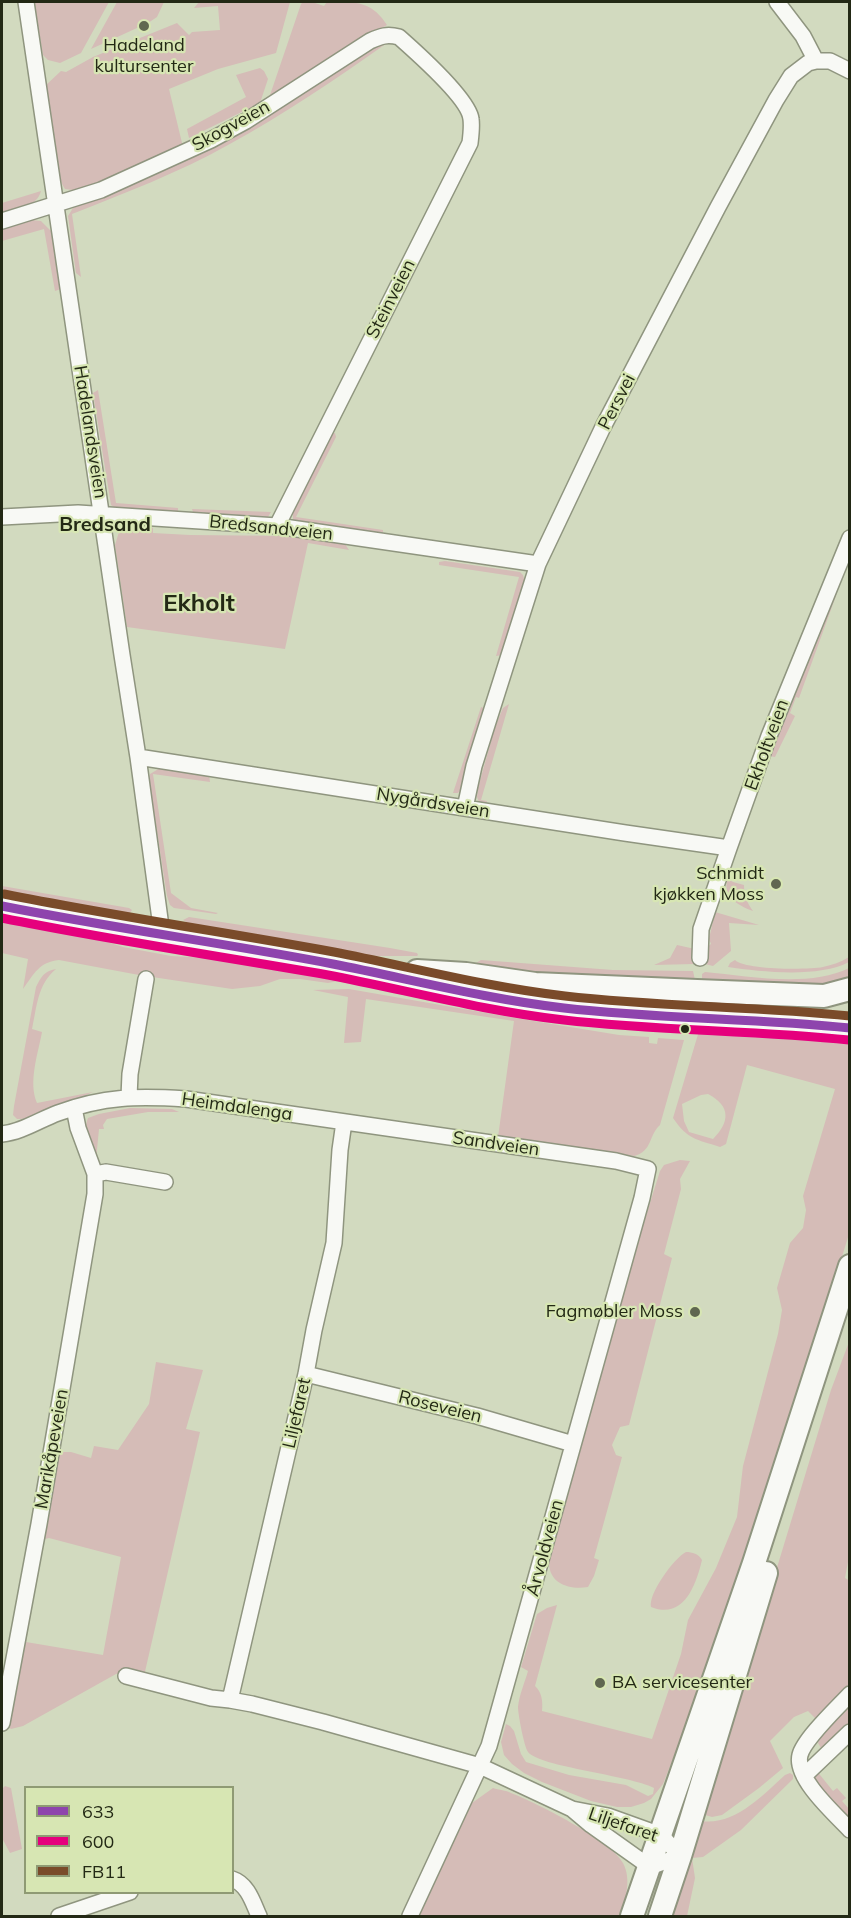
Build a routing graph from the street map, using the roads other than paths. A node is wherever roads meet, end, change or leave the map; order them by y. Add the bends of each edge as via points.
1 (26, 2) edge
2 (777, 2) edge
3 (816, 61) junction
4 (849, 71) edge
5 (439, 75) joint
6 (56, 204) junction
7 (2, 221) edge
8 (102, 515) junction
9 (2, 517) edge
10 (277, 526) junction
11 (849, 538) edge
12 (538, 564) junction
13 (138, 757) junction
14 (465, 808) junction
15 (729, 848) junction
16 (2, 906) edge
17 (162, 934) junction
18 (700, 958) dead end
19 (334, 965) junction
20 (146, 979) dead end
21 (849, 989) edge
22 (849, 1028) edge
23 (129, 1097) junction
24 (74, 1108) junction
25 (344, 1122) junction
26 (2, 1134) edge
27 (648, 1169) joint
28 (95, 1174) junction
29 (165, 1182) dead end
30 (849, 1266) edge
31 (849, 1315) edge
32 (306, 1374) junction
33 (573, 1444) junction
34 (126, 1676) dead end
35 (849, 1694) edge
36 (230, 1700) junction
37 (2, 1724) edge
38 (849, 1732) edge
39 (480, 1766) junction
40 (804, 1776) junction
41 (572, 1809) junction
42 (849, 1830) edge
43 (661, 1834) junction
44 (680, 1856) junction
45 (650, 1867) junction
46 (234, 1879) edge
47 (127, 1894) edge
48 (59, 1917) edge
49 (259, 1917) edge
50 (410, 1917) edge
51 (632, 1917) edge
52 (660, 1917) edge

1 - 6 street, Hadelandsveien
2 - 3 street
3 - 4 street via 830,61
3 - 12 street, Persvei via 791,76 776,100 603,427
5 - 6 street, Skogveien via 399,37 383,35 210,140 101,189
5 - 10 street, Steinveien via 471,117 470,143
6 - 7 street, Skogveien
6 - 8 street, Hadelandsveien
8 - 9 street, Bredsandveien
8 - 10 street, Bredsandveien
8 - 13 street, Hadelandsveien
10 - 12 street, Bredsandveien
11 - 15 street, Ekholtveien via 769,736
12 - 14 street, Persvei via 474,766
13 - 14 street, Nygårdsveien
13 - 17 street, Hadelandsveien
14 - 15 street, Nygårdsveien
15 - 18 street, Ekholtveien via 701,929
16 - 17 main road
17 - 19 main road
19 - 21 main road via 466,974 535,984 824,996
19 - 22 main road via 565,1008
20 - 23 street
23 - 24 street, Heimdalenga
23 - 25 street, Heimdalenga via 186,1099
24 - 26 street, Heimdalenga
24 - 28 street, Marikåpeveien
25 - 27 street, Sandveien via 616,1161
25 - 32 street, Liljefaret via 334,1243
27 - 33 street, Årvoldveien
28 - 29 street via 106,1172
28 - 37 street, Marikåpeveien via 82,1280
30 - 43 main road via 754,1563
31 - 44 main road
32 - 33 street, Roseveien
32 - 36 street, Liljefaret
33 - 39 street, Årvoldveien via 512,1670
34 - 36 street, Liljefaret
35 - 40 street via 800,1755
36 - 39 street, Liljefaret
38 - 40 street
39 - 41 street, Liljefaret
39 - 50 street, Årvoldveien
40 - 42 street
41 - 43 street, Liljefaret
41 - 45 street, Liljefaret
43 - 44 street, Liljefaret
43 - 45 main road
44 - 45 street, Liljefaret
44 - 52 main road
45 - 51 main road
46 - 49 street via 246,1889
47 - 48 street

